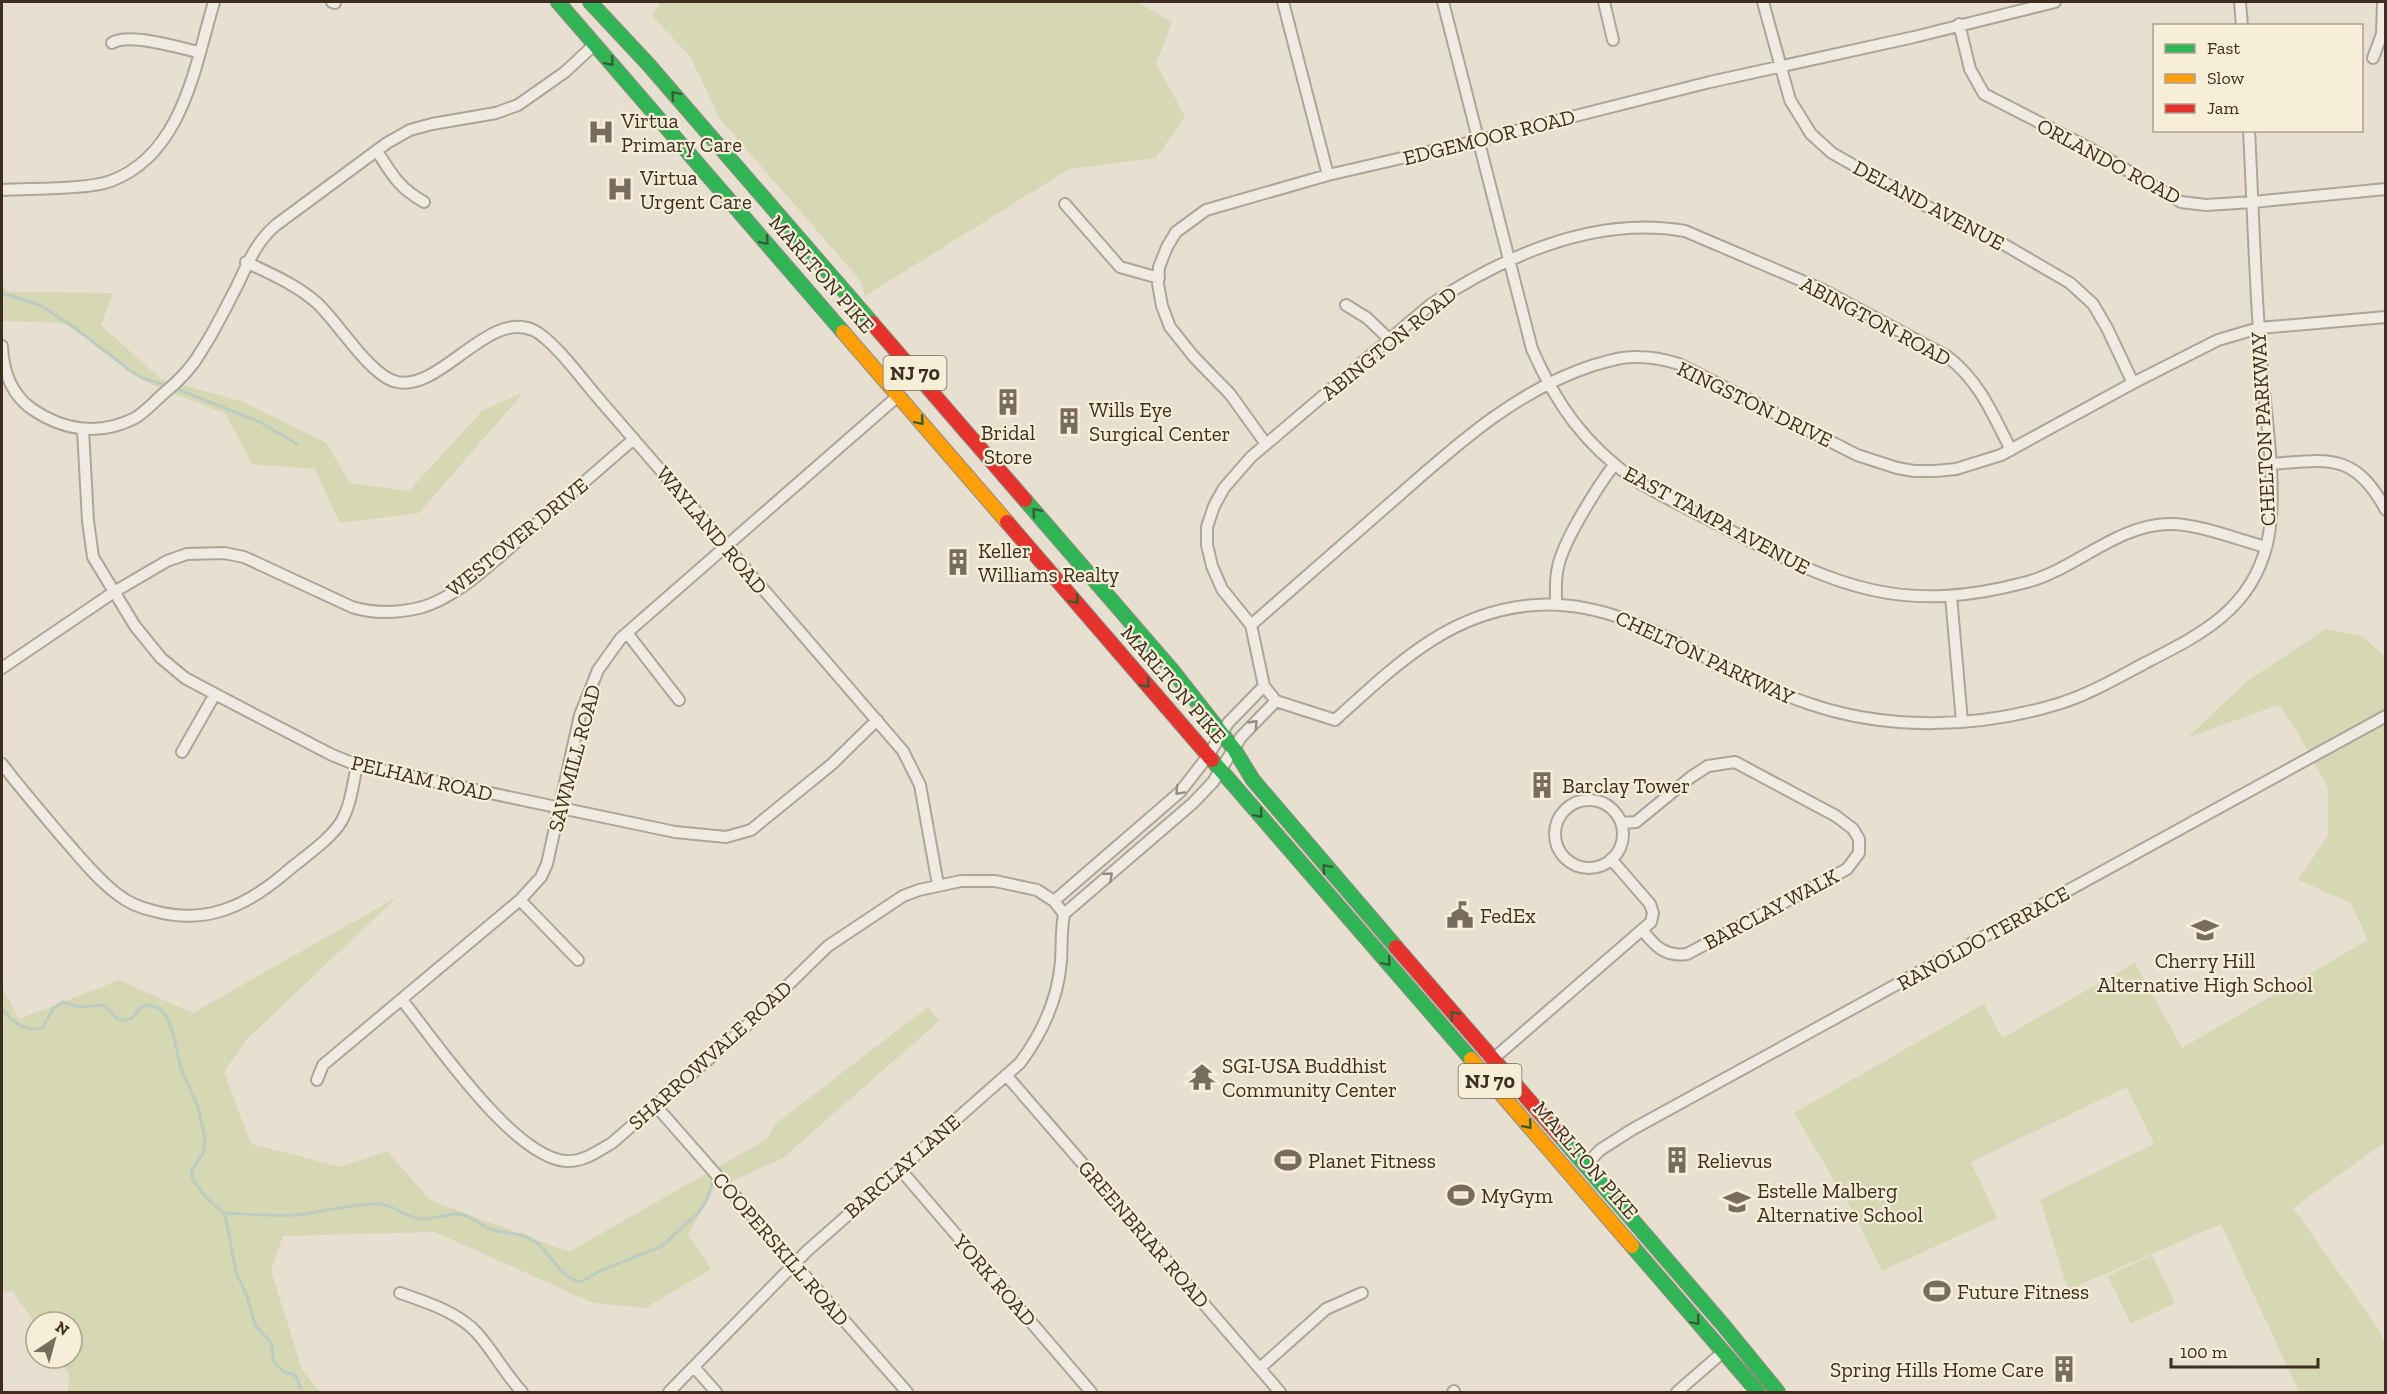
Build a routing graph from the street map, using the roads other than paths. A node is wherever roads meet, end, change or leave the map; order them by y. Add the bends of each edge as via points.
1 (214, 2) edge
2 (558, 2) edge
3 (590, 2) edge
4 (597, 2) edge
5 (1283, 2) edge
6 (1443, 2) edge
7 (1604, 2) edge
8 (1762, 2) edge
9 (2055, 2) edge
10 (2240, 2) edge
11 (2383, 2) edge
12 (603, 17) junction
13 (1959, 24) junction
14 (2242, 24) edge
15 (1613, 40) dead end
16 (112, 43) dead end
17 (595, 44) junction
18 (199, 52) junction
19 (2373, 58) dead end
20 (1779, 67) junction
21 (2249, 132) edge
22 (1480, 140) junction
23 (377, 150) junction
24 (1328, 175) junction
25 (2385, 189) edge
26 (2, 190) edge
27 (424, 202) dead end
28 (2253, 202) junction
29 (1065, 204) dead end
30 (1509, 259) junction
31 (246, 262) junction
32 (1159, 278) junction
33 (1346, 305) dead end
34 (2385, 317) edge
35 (2259, 328) junction
36 (1389, 339) junction
37 (2, 354) edge
38 (2133, 383) junction
39 (1548, 385) junction
40 (898, 396) junction
41 (83, 430) junction
42 (634, 439) junction
43 (1266, 444) junction
44 (2011, 450) junction
45 (2269, 464) junction
46 (1614, 465) junction
47 (2385, 510) edge
48 (725, 546) junction
49 (2266, 547) junction
50 (114, 592) junction
51 (1951, 596) junction
52 (1556, 604) junction
53 (1251, 625) junction
54 (627, 633) junction
55 (2, 668) edge
56 (215, 694) junction
57 (1270, 694) junction
58 (679, 700) dead end
59 (2385, 716) edge
60 (877, 720) junction
61 (1962, 722) junction
62 (1215, 745) junction
63 (182, 752) dead end
64 (1231, 753) junction
65 (2, 764) edge
66 (357, 765) junction
67 (1221, 770) junction
68 (559, 809) junction
69 (1621, 823) junction
70 (1611, 859) junction
71 (938, 885) junction
72 (520, 900) junction
73 (1059, 907) junction
74 (1643, 931) junction
75 (578, 960) dead end
76 (402, 1000) junction
77 (1493, 1059) junction
78 (1006, 1075) junction
79 (317, 1080) dead end
80 (656, 1106) junction
81 (1585, 1166) junction
82 (899, 1168) junction
83 (1591, 1199) junction
84 (794, 1264) junction
85 (400, 1293) dead end
86 (1362, 1293) dead end
87 (1724, 1326) junction
88 (1723, 1352) junction
89 (694, 1367) junction
90 (1260, 1368) junction
91 (522, 1392) edge
92 (669, 1392) edge
93 (716, 1392) edge
94 (907, 1392) edge
95 (1091, 1392) edge
96 (1281, 1392) edge
97 (1677, 1392) edge
98 (1758, 1392) edge
99 (1778, 1392) edge

1 - 18 street
2 - 17 highway, MARLTON PIKE / NJ 70
3 - 12 highway, MARLTON PIKE / NJ 70
4 - 12 highway
5 - 24 street
6 - 22 street, EAST TAMPA AVENUE
7 - 15 street
8 - 20 street, DELAND AVENUE
9 - 13 street, EDGEMOOR ROAD
10 - 14 street
11 - 19 street via 2382,34
62 -> 12 highway, MARLTON PIKE / NJ 70 via 1172,670 648,63
13 - 20 street, EDGEMOOR ROAD
13 - 28 street, ORLANDO ROAD via 1970,69 1984,94 2091,149 2181,202
16 - 18 street via 132,39
17 - 23 street via 565,72 518,105 410,130
17 -> 40 highway, MARLTON PIKE / NJ 70
18 - 26 street via 173,126 161,143 128,172 96,185
20 - 22 street, EDGEMOOR ROAD
20 - 38 street, DELAND AVENUE via 1799,117 1832,153 2070,283 2093,304
21 - 28 street, CHELTON PARKWAY
22 - 24 street, EDGEMOOR ROAD
22 - 30 street, EAST TAMPA AVENUE
23 - 27 street via 396,180
23 - 31 street via 264,235
24 - 32 street, EDGEMOOR ROAD via 1199,214 1176,232 1159,267
25 - 28 street, ORLANDO ROAD
28 - 35 street, CHELTON PARKWAY
29 - 32 street via 1120,267
30 - 36 street, ABINGTON ROAD via 1453,289
30 - 39 street, EAST TAMPA AVENUE via 1532,349
30 - 44 street, ABINGTON ROAD via 1581,235 1630,228 1686,231 1821,289 1948,357 1977,385
31 - 41 street via 202,351 185,375 137,417 102,429
31 - 42 street, WAYLAND ROAD via 298,288 317,303 365,359 394,382 417,380 509,329 523,327 534,331 547,340
32 - 43 street, EDGEMOOR ROAD via 1162,306 1170,327 1230,394
33 - 36 street
34 - 35 street, KINGSTON DRIVE
35 - 38 street, KINGSTON DRIVE via 2218,340
35 - 45 street, CHELTON PARKWAY
36 - 43 street, ABINGTON ROAD
37 - 41 street via 8,381 25,404 43,417
38 - 44 street, KINGSTON DRIVE
39 - 44 street, KINGSTON DRIVE via 1618,358 1659,358 1679,364 1857,455 1897,468 1956,469
39 - 46 street, EAST TAMPA AVENUE via 1586,438
39 - 53 street, KINGSTON DRIVE via 1518,400 1467,436
40 - 48 street, SAWMILL ROAD
40 -> 62 highway, MARLTON PIKE / NJ 70
41 - 50 street, PELHAM ROAD via 93,557
42 - 48 street, WAYLAND ROAD
42 - 50 street, WESTOVER DRIVE via 497,558 443,598 420,608 370,613 244,557 204,552 167,561
43 - 53 street, ABINGTON ROAD via 1224,488 1207,527 1212,566 1222,589
45 - 47 street via 2320,460 2340,463 2373,486
45 - 49 street, CHELTON PARKWAY via 2271,516
46 - 51 street, EAST TAMPA AVENUE via 1671,500 1835,581 1897,595
46 - 52 street via 1599,485 1560,560
48 - 54 street, SAWMILL ROAD
48 - 60 street, WAYLAND ROAD
49 - 51 street, EAST TAMPA AVENUE via 2185,525 2145,527 2038,578 1990,591
49 - 61 street, CHELTON PARKWAY via 2242,597 2215,625 2196,636 2059,704
50 - 55 street, WESTOVER DRIVE
50 - 56 street, PELHAM ROAD via 161,658 185,678
51 - 61 street
52 - 57 street, CHELTON PARKWAY via 1492,612 1446,630 1403,660 1335,720
52 - 61 street, CHELTON PARKWAY via 1613,614 1766,688 1813,706 1889,720
53 - 57 street
54 - 58 street
54 - 68 street, SAWMILL ROAD via 608,654 589,689
56 - 63 street
56 - 66 street, PELHAM ROAD
57 - 62 street via 1232,719
64 -> 57 street
59 - 81 street, RANOLDO TERRACE via 1633,1129 1600,1150
60 - 68 street, PELHAM ROAD via 832,764 751,830 739,835 675,832
60 - 71 street, WAYLAND ROAD via 916,772
62 - 64 highway, MARLTON PIKE / NJ 70
62 - 67 highway, MARLTON PIKE / NJ 70
62 -> 73 street via 1180,792
64 - 67 street
77 -> 64 highway, MARLTON PIKE / NJ 70
65 - 66 street via 98,878 118,896 169,916 198,917 248,901 327,837 341,823 349,804
66 - 68 street, PELHAM ROAD
73 -> 67 street via 1193,803
67 -> 83 highway, MARLTON PIKE / NJ 70
68 - 72 street, SAWMILL ROAD via 547,864
69 - 70 street via 1621,842
69 - 70 street via 1611,808 1590,800 1568,807 1556,825 1555,839 1569,861 1592,867
69 - 74 street, BARCLAY WALK via 1636,822 1708,766 1735,762 1836,816 1859,839 1859,853 1847,869 1687,954 1662,951
70 - 74 street via 1652,908 1651,922
71 - 73 street, SHARROWVALE ROAD via 961,881 1011,883 1037,890
71 - 80 street, SHARROWVALE ROAD via 903,896 828,946
72 - 75 street
72 - 76 street, SAWMILL ROAD
73 - 78 street, BARCLAY LANE via 1061,962 1051,1012 1039,1037
74 - 77 street
76 - 79 street, SAWMILL ROAD via 323,1065
76 - 80 street, SHARROWVALE ROAD via 486,1106 514,1133 547,1155 564,1161 588,1157 612,1143
77 - 81 highway, MARLTON PIKE / NJ 70
78 - 82 street, BARCLAY LANE
78 - 90 street, GREENBRIAR ROAD
80 - 84 street, COOPERSKILL ROAD
81 - 87 highway, MARLTON PIKE / NJ 70
82 - 84 street, BARCLAY LANE
82 - 95 street, YORK ROAD
83 - 87 highway via 1599,1197 1608,1203 1687,1294
83 -> 88 highway, MARLTON PIKE / NJ 70
84 - 89 street, BARCLAY LANE
84 - 94 street, COOPERSKILL ROAD
85 - 91 street via 455,1316 476,1331
86 - 90 street via 1326,1310
87 - 99 highway, MARLTON PIKE / NJ 70
88 - 97 street
88 - 98 highway, MARLTON PIKE / NJ 70
89 - 92 street, BARCLAY LANE
89 - 93 street
90 - 96 street, GREENBRIAR ROAD

